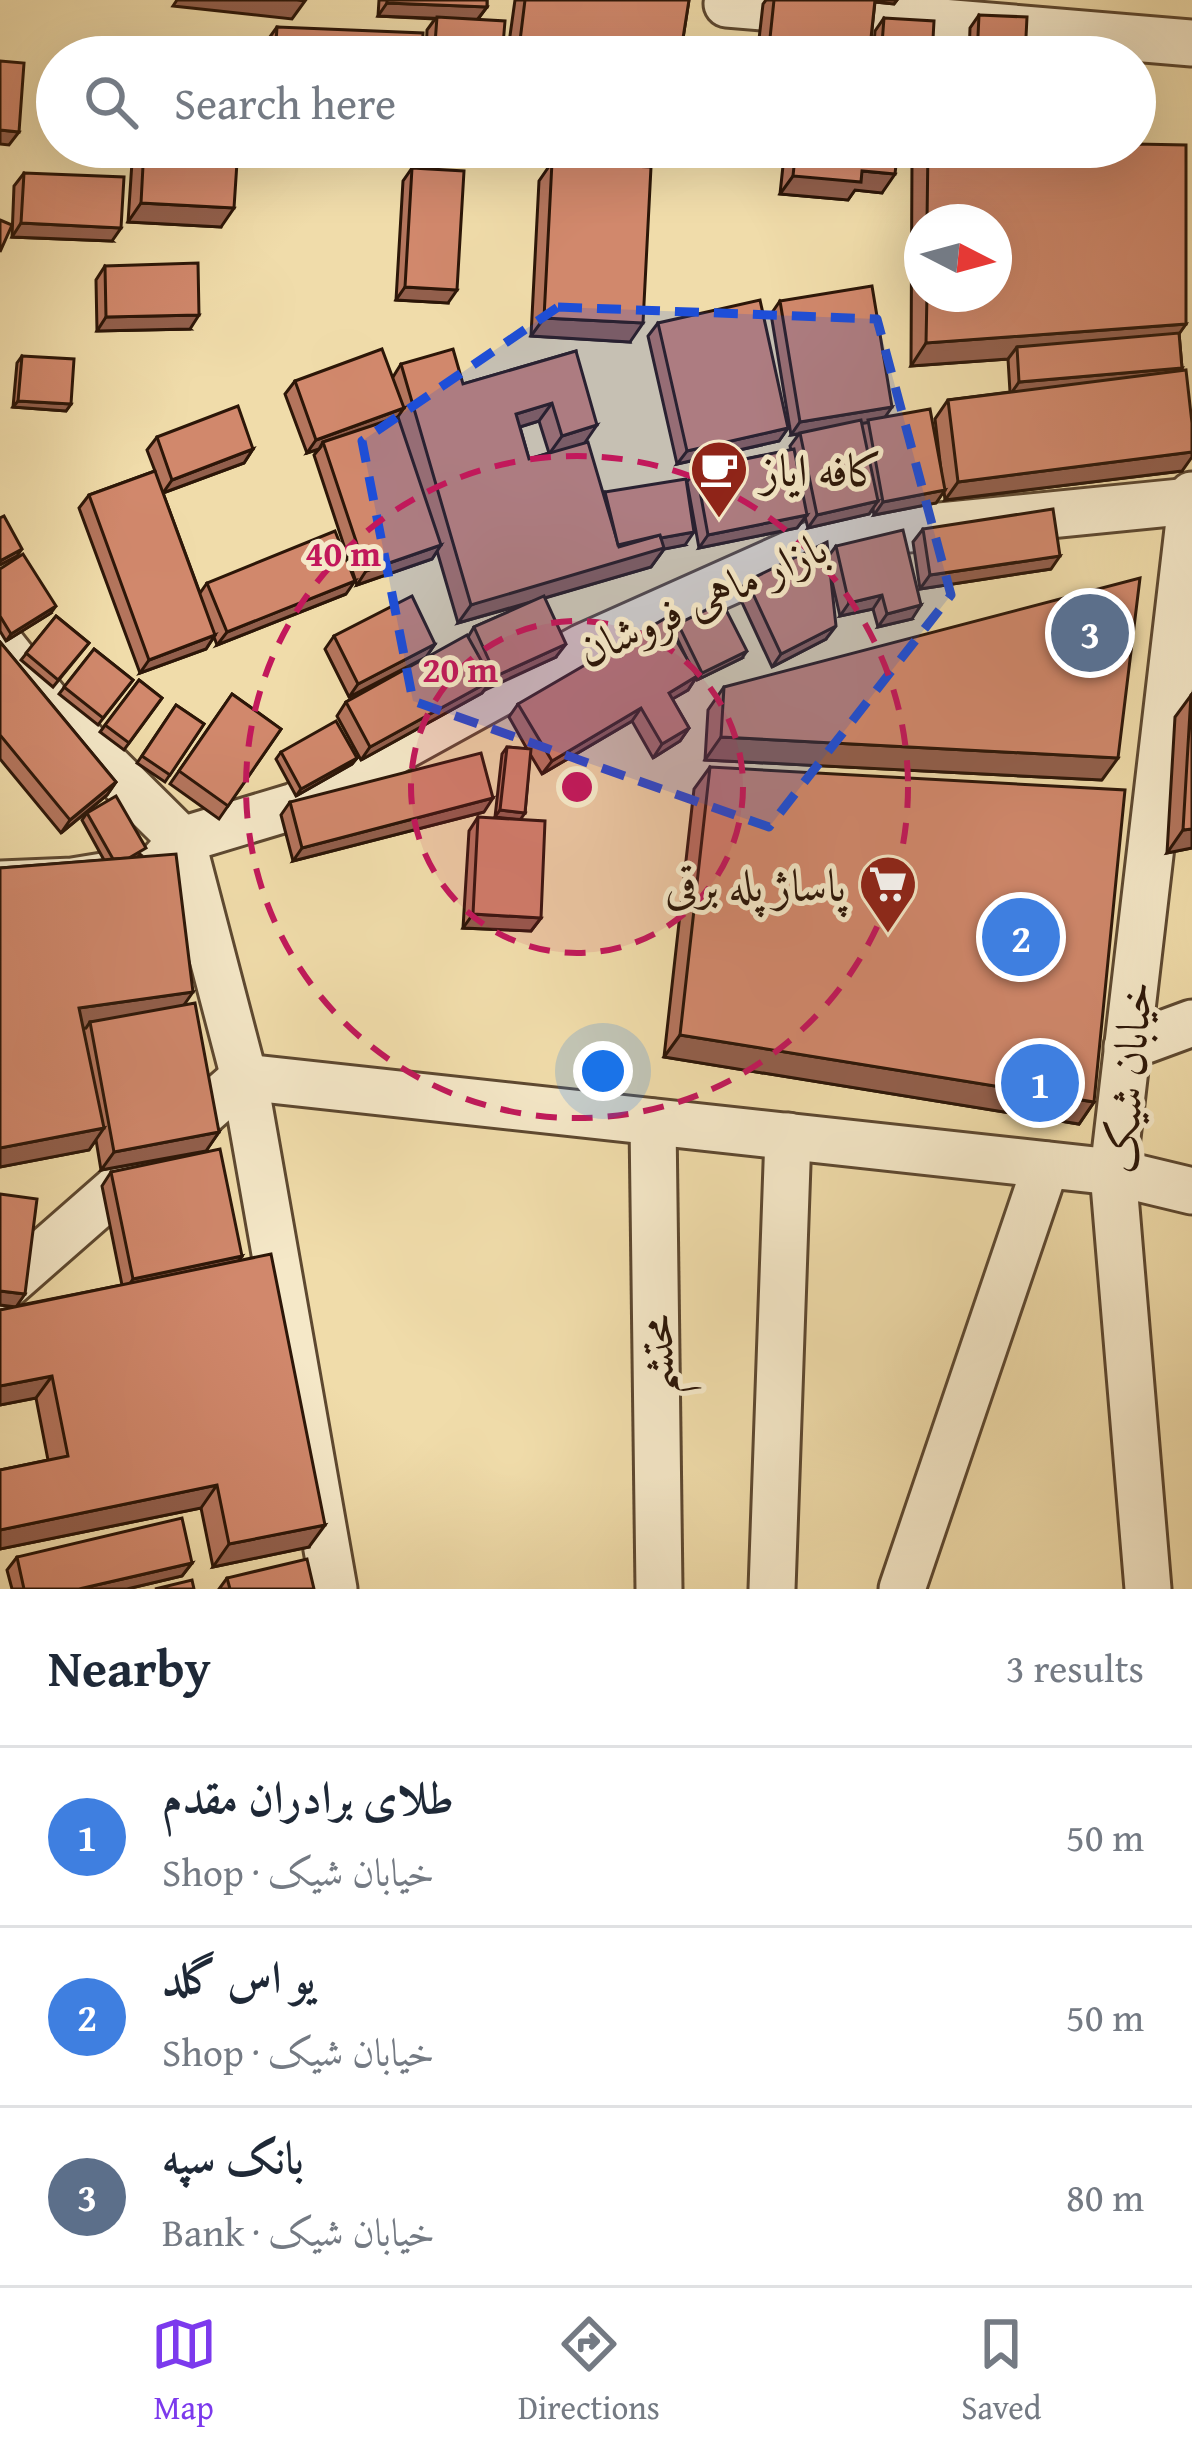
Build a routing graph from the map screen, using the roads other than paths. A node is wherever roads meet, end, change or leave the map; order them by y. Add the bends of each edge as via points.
1 (727, 4) dead end
2 (1109, 36) edge
3 (1156, 40) edge
4 (1192, 43) edge
5 (1192, 498) edge
6 (0, 643) edge
7 (182, 840) junction
8 (0, 884) edge
9 (1192, 1023) edge
10 (1127, 1047) junction
11 (244, 1077) junction
12 (653, 1122) junction
13 (788, 1136) junction
14 (1046, 1165) junction
15 (1113, 1172) junction
16 (1192, 1191) edge
17 (0, 1291) edge
18 (334, 1589) edge
19 (659, 1589) edge
20 (772, 1589) edge
21 (902, 1589) edge
22 (1148, 1589) edge

1 - 2 street
3 - 4 street
5 - 7 street, بازار ماهی فروشان via 829,537 584,647 295,806
5 - 10 street, خیابان شیک
6 - 7 street via 62,722
7 - 8 street, بازار ماهی فروشان via 158,867
7 - 11 street
9 - 10 street
10 - 15 street, خیابان شیک
11 - 12 street
11 - 17 street
11 - 18 street
12 - 13 street
12 - 19 street, محتشم
13 - 14 street
13 - 20 street
14 - 15 street
14 - 21 street
15 - 16 street
15 - 22 street, خیابان شیک

